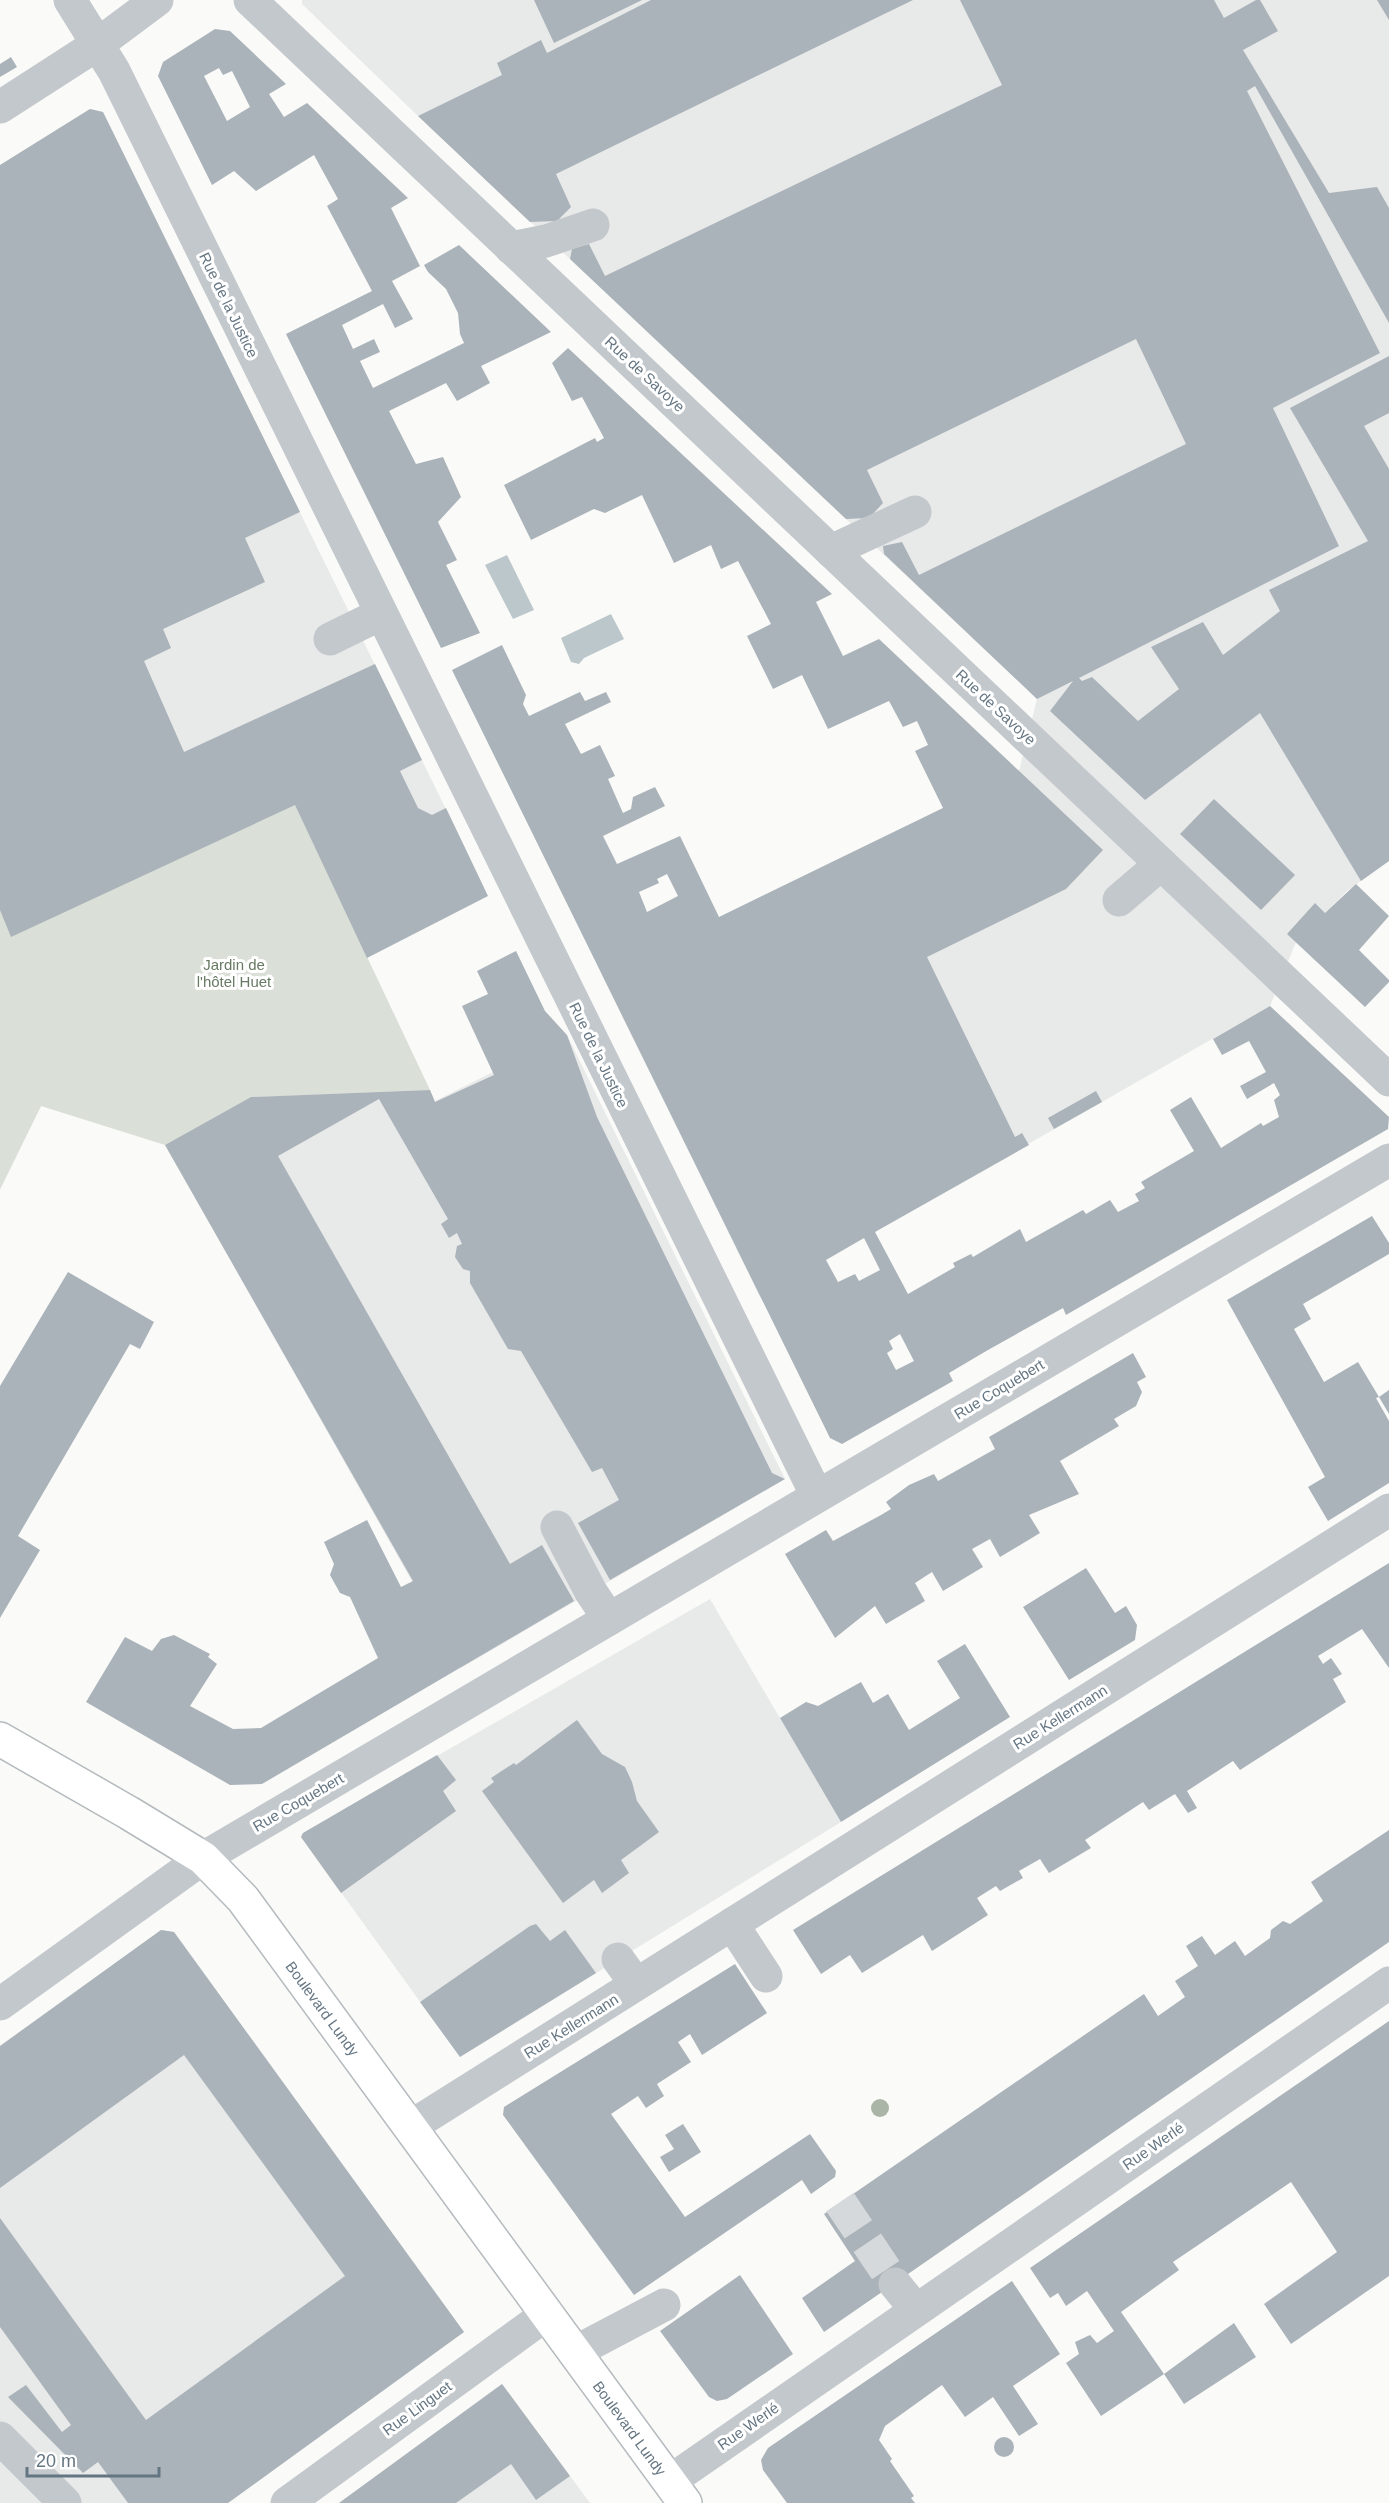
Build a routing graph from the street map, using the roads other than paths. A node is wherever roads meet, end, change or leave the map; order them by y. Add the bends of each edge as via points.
1 (70, 0) edge
2 (157, 0) edge
3 (250, 0) edge
4 (98, 44) junction
5 (0, 106) edge
6 (593, 225) dead end
7 (511, 248) junction
8 (915, 512) dead end
9 (831, 551) junction
10 (381, 614) junction
11 (330, 639) dead end
12 (1161, 864) junction
13 (1119, 900) dead end
14 (1389, 1080) edge
15 (1389, 1160) edge
16 (817, 1497) junction
17 (1389, 1510) edge
18 (557, 1527) dead end
19 (609, 1619) junction
20 (0, 1739) edge
21 (203, 1858) junction
22 (732, 1924) junction
23 (766, 1976) dead end
24 (1389, 1983) edge
25 (0, 2004) edge
26 (410, 2127) junction
27 (894, 2284) tunnel mouth
28 (664, 2305) dead end
29 (916, 2310) junction
30 (547, 2314) junction
31 (575, 2352) junction
32 (0, 2438) edge
33 (677, 2492) edge
34 (65, 2503) edge
35 (287, 2503) edge

1 - 4 street, Rue de la Justice
2 - 4 street
3 - 7 street, Rue de Savoye
4 - 5 street
4 - 10 street, Rue de la Justice
6 - 7 street
7 - 9 street, Rue de Savoye
8 - 9 street
9 - 12 street, Rue de Savoye
10 - 11 street
10 - 16 street, Rue de la Justice
12 - 13 street
12 - 14 street, Rue de Savoye
15 - 16 street, Rue Coquebert
16 - 19 street, Rue Coquebert
17 - 22 street, Rue Kellermann
18 - 19 street
19 - 21 street, Rue Coquebert
20 - 21 main road, Boulevard Lundy
21 - 25 street, Rue Coquebert
21 - 26 main road, Boulevard Lundy via 243,1899
22 - 23 street
22 - 26 street, Rue Kellermann via 627,1972
24 - 29 street, Rue Werlé
26 - 30 main road, Boulevard Lundy
27 - 29 street
28 - 31 street
29 - 33 street, Rue Werlé
30 - 31 main road, Boulevard Lundy
30 - 35 street, Rue Linguet
31 - 33 main road, Boulevard Lundy
32 - 34 street

